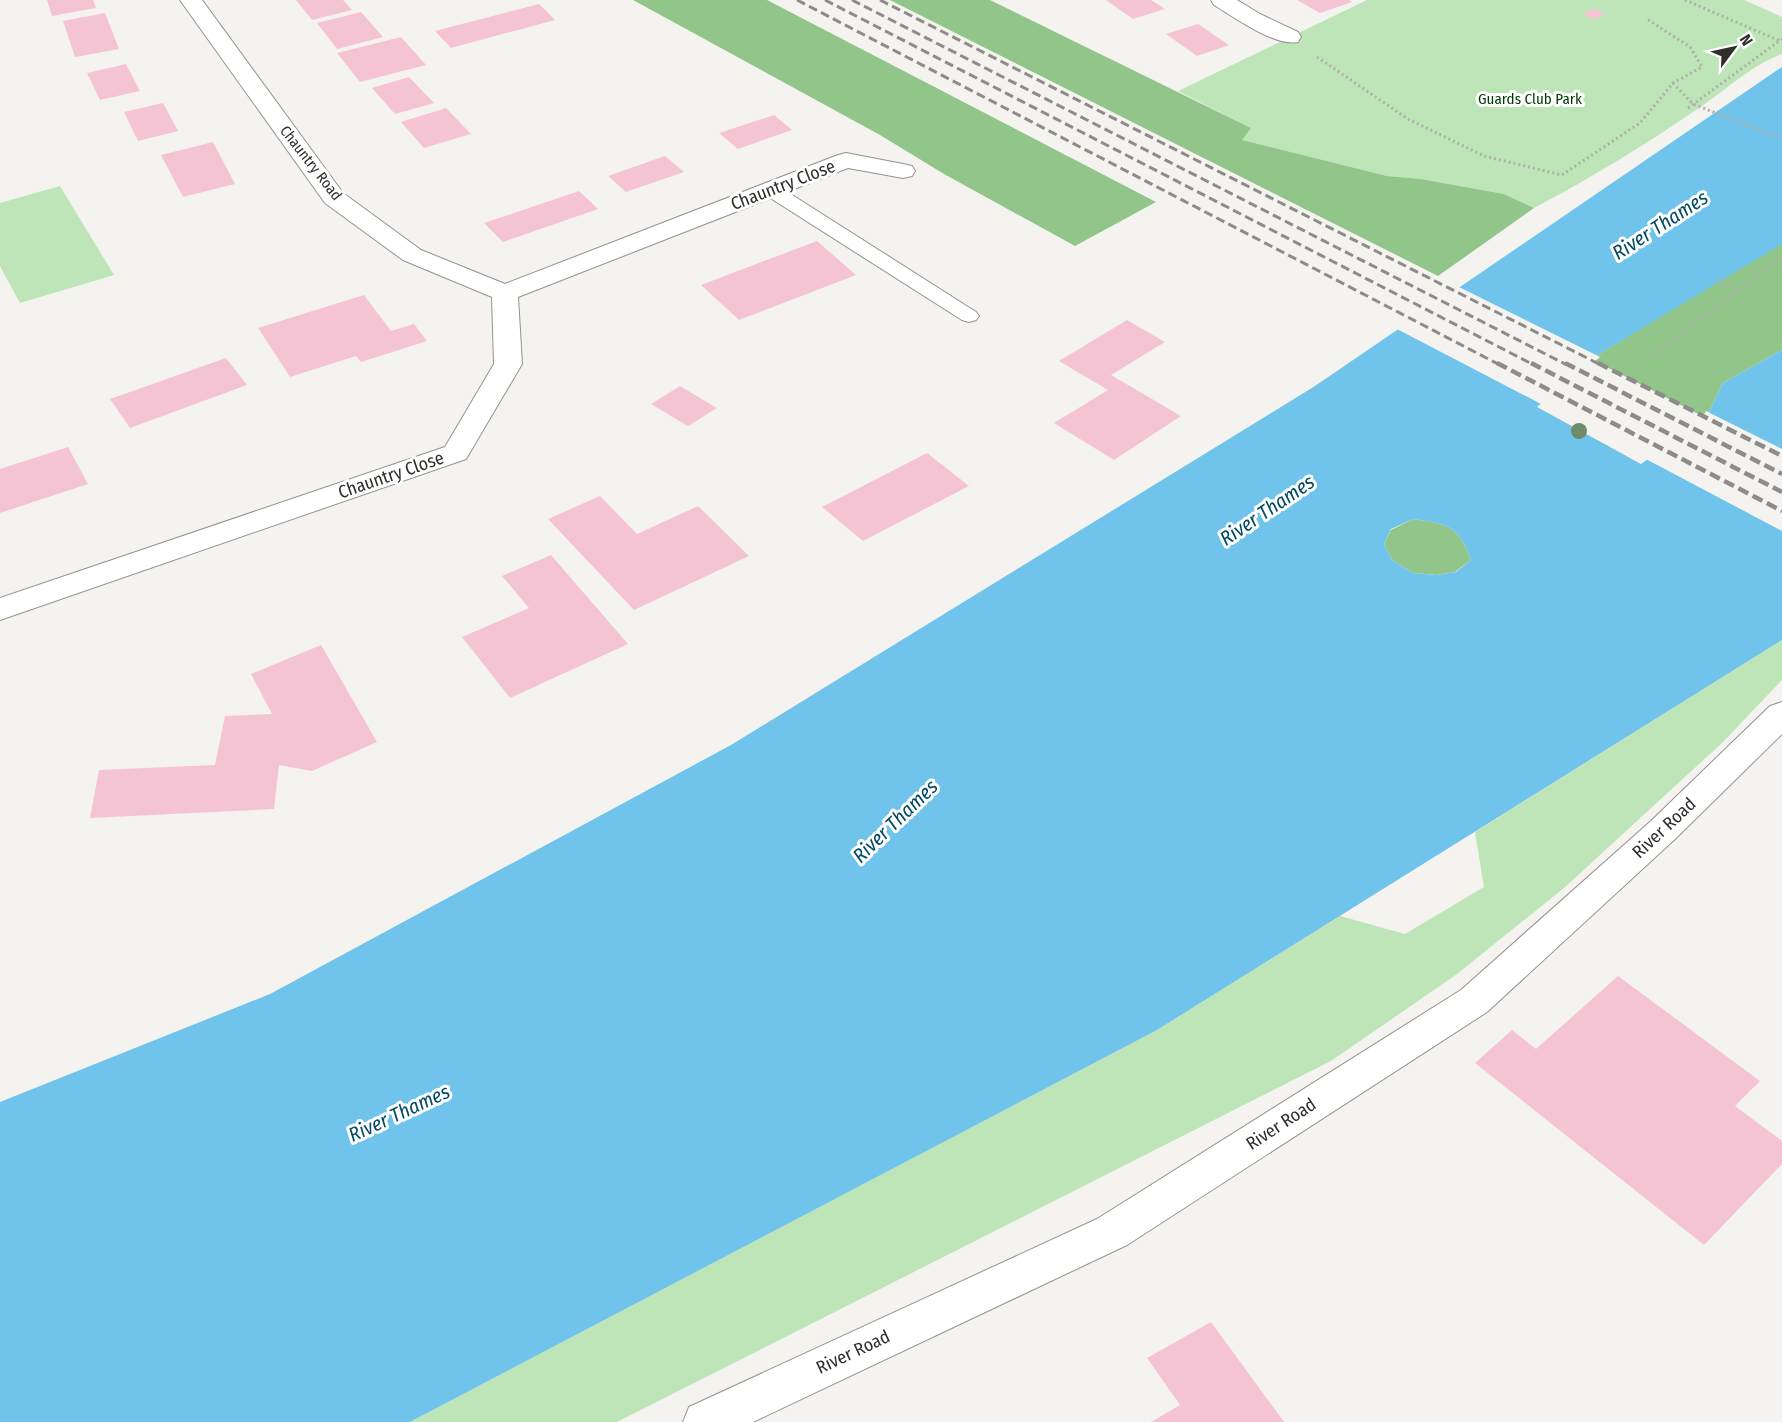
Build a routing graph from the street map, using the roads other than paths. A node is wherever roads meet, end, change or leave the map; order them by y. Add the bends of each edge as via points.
1 (191, 0) edge
2 (1222, 0) edge
3 (1290, 37) dead end
4 (903, 171) dead end
5 (771, 190) junction
6 (505, 293) junction
7 (969, 316) dead end
8 (0, 609) edge
9 (1782, 714) edge
10 (756, 1411) edge
11 (705, 1422) edge

1 - 6 street, Chauntry Road via 334,198 412,255
2 - 3 street
4 - 5 street, Chauntry Close via 846,160
5 - 6 street, Chauntry Close
5 - 7 lane
6 - 8 street, Chauntry Close via 507,364 456,453
9 - 10 street, River Road via 1663,830 1474,1001 1112,1232
10 - 11 street, River Road

